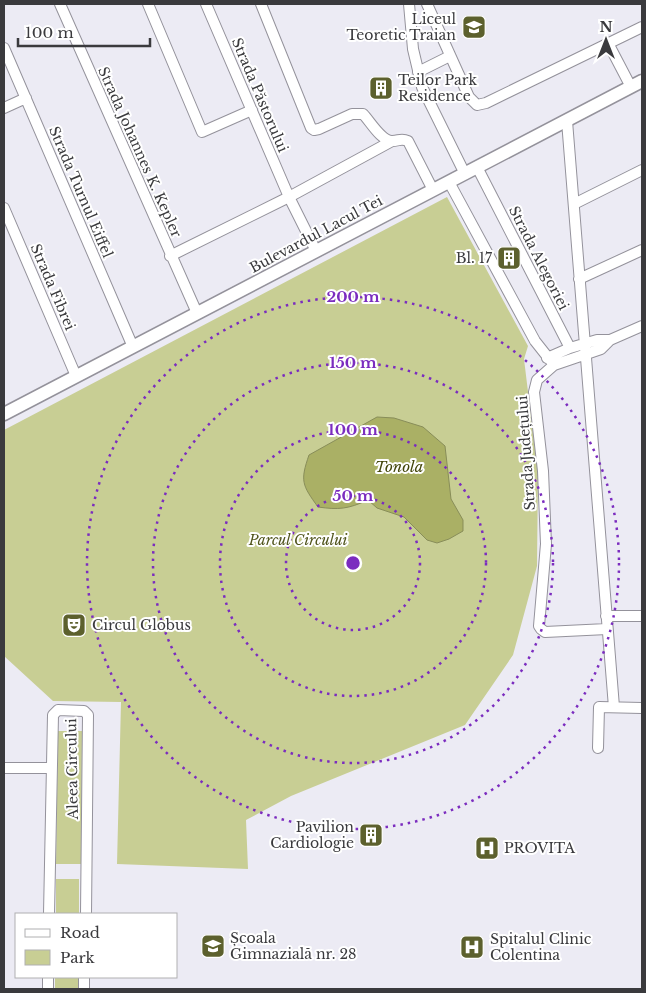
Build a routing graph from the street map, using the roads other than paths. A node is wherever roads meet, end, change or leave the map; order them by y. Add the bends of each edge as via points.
1 (60, 4) edge
2 (148, 4) edge
3 (206, 4) edge
4 (261, 4) edge
5 (409, 4) edge
6 (427, 4) edge
7 (642, 26) edge
8 (608, 43) junction
9 (4, 48) edge
10 (450, 56) junction
11 (418, 72) junction
12 (636, 84) edge
13 (26, 98) junction
14 (4, 108) edge
15 (252, 110) junction
16 (567, 121) junction
17 (392, 141) junction
18 (477, 167) junction
19 (642, 170) edge
20 (464, 174) junction
21 (450, 182) junction
22 (433, 190) junction
23 (289, 197) junction
24 (574, 204) junction
25 (4, 208) edge
26 (642, 250) edge
27 (316, 251) junction
28 (170, 256) junction
29 (580, 279) junction
30 (196, 314) junction
31 (642, 326) edge
32 (133, 347) junction
33 (570, 348) junction
34 (585, 349) junction
35 (550, 362) junction
36 (76, 376) junction
37 (4, 414) edge
38 (606, 616) junction
39 (642, 616) edge
40 (607, 629) junction
41 (614, 708) junction
42 (642, 708) edge
43 (598, 748) dead end
44 (4, 768) edge
45 (51, 768) junction
46 (49, 913) edge
47 (86, 913) edge

1 - 28 street, Strada Johannes K. Kepler
2 - 15 street via 202,132
3 - 15 street, Strada Păstorului
4 - 17 street via 311,128 319,130 358,113
5 - 11 street
6 - 10 street
7 - 8 street
8 - 10 street via 477,105 469,97
8 - 12 street
9 - 13 street, Strada Turnul Eiffel
10 - 11 street
11 - 20 street
12 - 16 main road, Bulevardul Lacul Tei
13 - 14 street
13 - 32 street, Strada Turnul Eiffel
15 - 23 street, Strada Păstorului
16 - 18 main road, Bulevardul Lacul Tei
16 - 24 street
17 - 22 street via 401,139 408,142
17 - 23 street
18 - 20 main road, Bulevardul Lacul Tei
18 - 33 street, Strada Alegoriei
19 - 24 street
20 - 21 main road, Bulevardul Lacul Tei
21 - 22 main road, Bulevardul Lacul Tei
21 - 35 street
22 - 27 main road, Bulevardul Lacul Tei
23 - 27 street, Strada Păstorului
23 - 28 street, Strada Johannes K. Kepler
24 - 29 street
25 - 36 street, Strada Fibrei
26 - 29 street
27 - 30 main road, Bulevardul Lacul Tei
28 - 30 street, Strada Johannes K. Kepler
29 - 34 street
30 - 32 main road, Bulevardul Lacul Tei
31 - 34 street via 610,340 601,348
32 - 36 main road, Bulevardul Lacul Tei
33 - 34 street
33 - 35 street
34 - 35 street
34 - 38 street
35 - 40 street, Strada Județului via 537,380 534,392 543,470 546,544 539,626 545,632
36 - 37 main road, Bulevardul Lacul Tei
38 - 39 street
38 - 40 street
40 - 41 street
41 - 42 street
41 - 43 street via 599,707
44 - 45 street, Aleea Circului
45 - 46 street, Aleea Circului
45 - 47 street, Aleea Circului via 54,712 87,712

